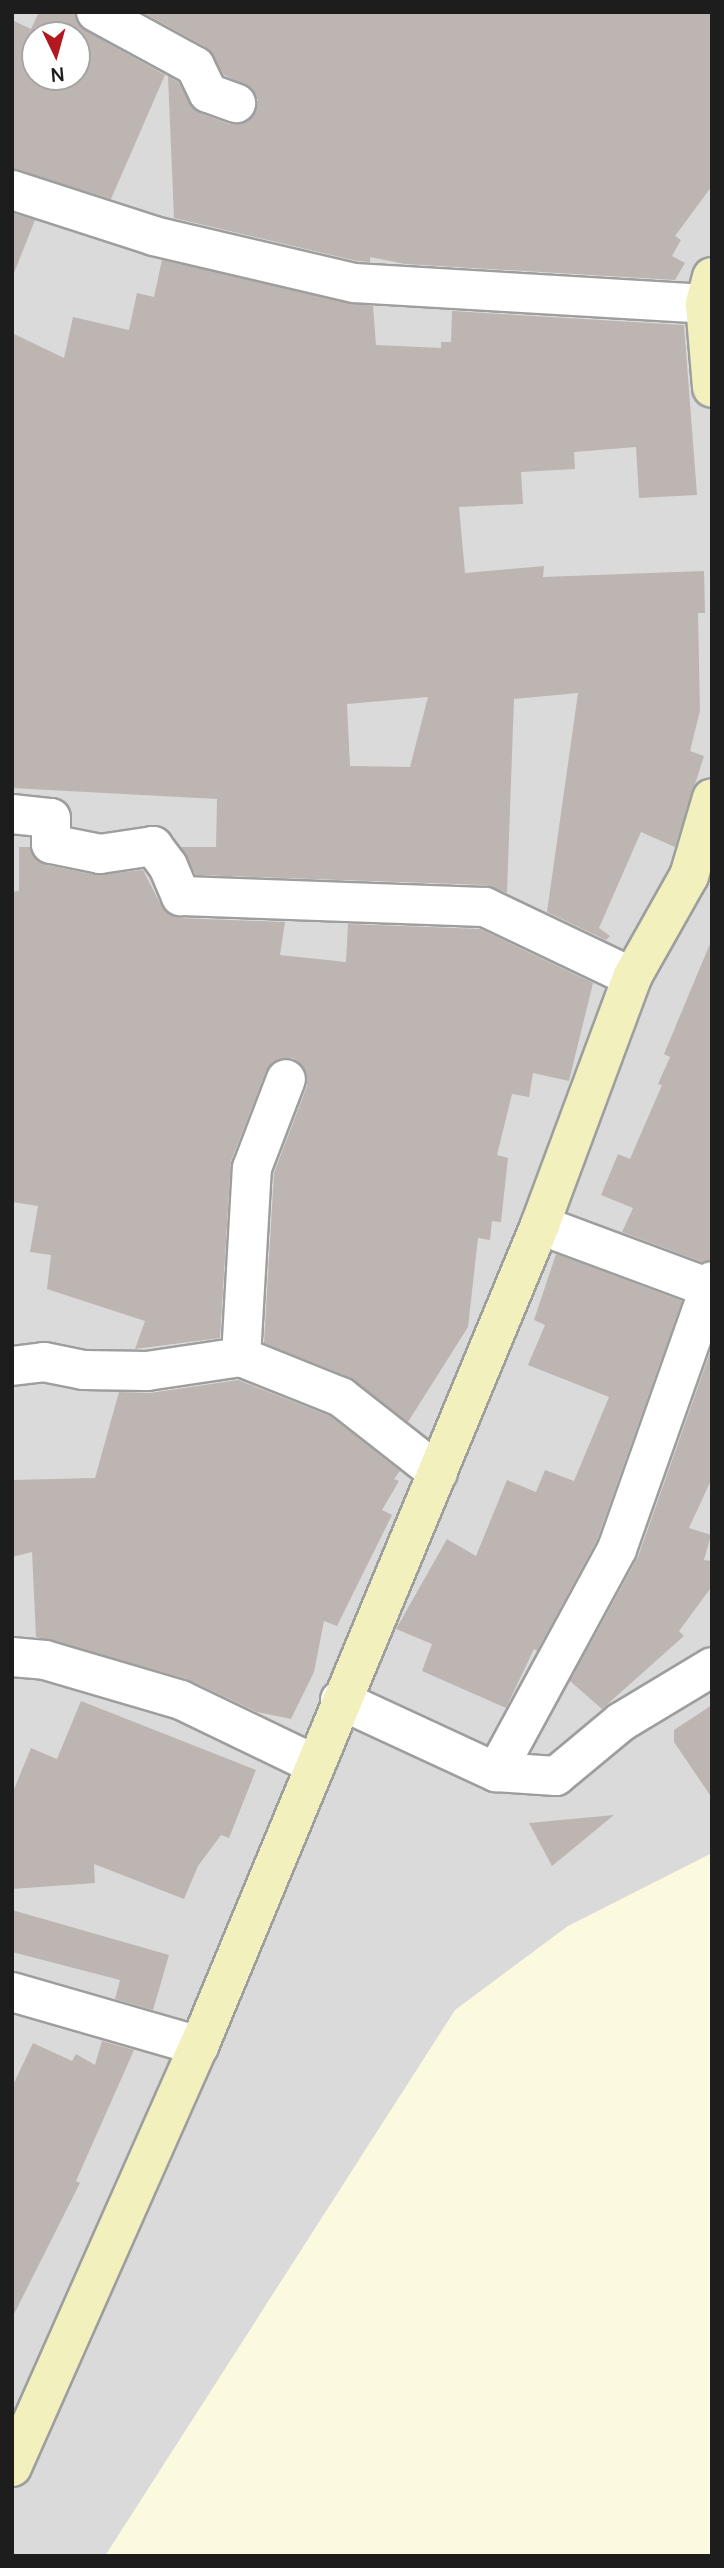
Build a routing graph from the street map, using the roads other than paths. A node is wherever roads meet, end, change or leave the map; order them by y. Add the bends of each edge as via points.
1 (96, 12) edge
2 (236, 103) dead end
3 (12, 190) edge
4 (708, 290) edge
5 (712, 388) edge
6 (712, 798) edge
7 (12, 814) edge
8 (632, 977) junction
9 (286, 1079) dead end
10 (540, 1225) junction
11 (711, 1286) edge
12 (241, 1357) junction
13 (12, 1366) edge
14 (438, 1473) junction
15 (12, 1657) edge
16 (712, 1667) edge
17 (340, 1700) junction
18 (313, 1763) junction
19 (496, 1772) junction
20 (12, 1992) edge
21 (199, 2046) junction
22 (12, 2467) edge

1 - 2 street via 194,66 208,93
3 - 4 street via 154,236 354,283
4 - 5 street
6 - 8 street via 688,876
7 - 8 street via 51,818 51,844 100,854 153,846 181,896 485,907
8 - 10 street
9 - 12 street via 252,1168
10 - 11 street
10 - 14 street
11 - 19 street via 617,1549
12 - 13 street via 147,1371 84,1370 44,1362
12 - 14 street via 341,1397
14 - 17 street
15 - 18 street via 46,1660 181,1700
16 - 19 street via 621,1722 556,1776
17 - 18 street
17 - 19 street
18 - 21 street
20 - 21 street
21 - 22 street

